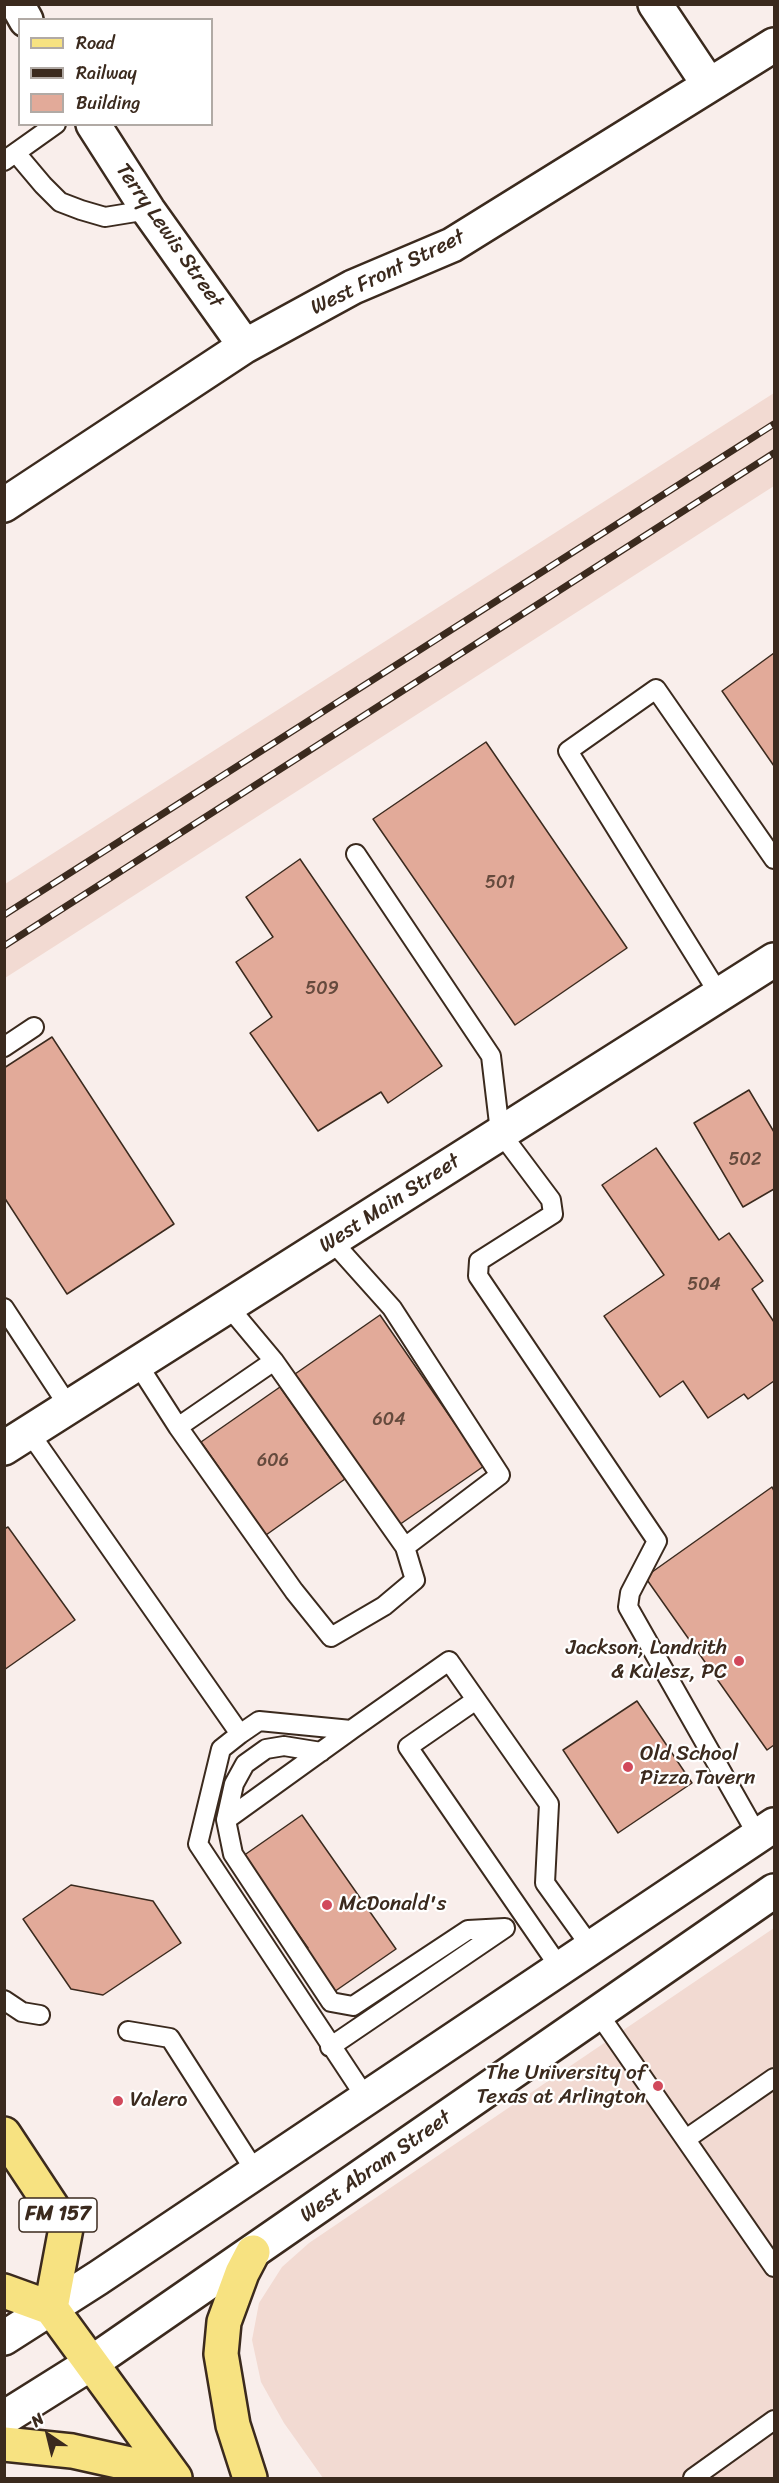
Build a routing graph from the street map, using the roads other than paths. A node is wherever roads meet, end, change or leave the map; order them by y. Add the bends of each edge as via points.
1 (17, 4) edge
2 (655, 4) edge
3 (25, 18) edge
4 (774, 45) edge
5 (709, 85) junction
6 (53, 126) edge
7 (94, 126) edge
8 (10, 157) edge
9 (148, 210) junction
10 (245, 346) junction
11 (4, 505) edge
12 (356, 854) dead end
13 (774, 859) edge
14 (774, 960) edge
15 (719, 994) junction
16 (34, 1027) dead end
17 (4, 1047) edge
18 (500, 1132) junction
19 (332, 1240) junction
20 (228, 1306) junction
21 (4, 1308) edge
22 (274, 1361) junction
23 (137, 1363) junction
24 (69, 1407) junction
25 (178, 1426) junction
26 (17, 1440) edge
27 (405, 1547) junction
28 (476, 1700) junction
29 (351, 1730) junction
30 (240, 1734) junction
31 (321, 1752) junction
32 (226, 1820) junction
33 (766, 1830) edge
34 (774, 1891) edge
35 (524, 1915) junction
36 (505, 1928) junction
37 (591, 1947) junction
38 (560, 1968) junction
39 (4, 2000) edge
40 (598, 2013) junction
41 (40, 2015) dead end
42 (128, 2031) dead end
43 (330, 2047) junction
44 (774, 2078) edge
45 (366, 2098) junction
46 (4, 2134) edge
47 (686, 2139) junction
48 (255, 2171) junction
49 (253, 2252) junction
50 (774, 2267) edge
51 (4, 2291) edge
52 (51, 2308) junction
53 (4, 2338) edge
54 (90, 2364) junction
55 (4, 2418) edge
56 (774, 2420) edge
57 (4, 2444) edge
58 (173, 2478) edge
59 (250, 2478) edge
60 (693, 2478) edge

1 - 3 street
2 - 5 street
4 - 5 street, West Front Street
5 - 10 street, West Front Street via 452,245 353,287
6 - 8 lane
7 - 9 street, Terry Lewis Street
8 - 9 lane via 60,202 105,217
9 - 10 street, Terry Lewis Street
10 - 11 street, West Front Street
12 - 18 lane via 491,1056
13 - 15 lane via 656,689 568,751
14 - 15 street, West Main Street
15 - 18 street, West Main Street
16 - 17 lane
18 - 19 street, West Main Street
18 - 33 lane via 551,1200 553,1214 478,1261 478,1276 657,1541 630,1593 628,1607
19 - 20 street, West Main Street
19 - 27 lane via 392,1308 500,1475
20 - 22 lane
20 - 23 street, West Main Street
21 - 24 lane
22 - 25 lane
22 - 27 lane
23 - 24 street, West Main Street
23 - 25 lane
24 - 26 street, West Main Street
25 - 27 lane via 331,1637 384,1606 415,1580
26 - 30 lane
28 - 29 lane via 449,1660
28 - 35 lane via 408,1747
28 - 37 lane via 549,1804 545,1883
29 - 30 lane via 260,1721
29 - 31 lane
30 - 43 lane via 221,1749 198,1844
31 - 32 lane
31 - 32 lane via 284,1746 266,1749 245,1764 234,1784
32 - 36 lane via 233,1854 331,2002 353,2006 468,1930
33 - 37 street
34 - 40 street, West Abram Street
35 - 36 lane
35 - 38 lane
36 - 43 lane
37 - 38 street
38 - 45 street
39 - 41 lane via 22,2012
40 - 47 lane
40 - 49 street, West Abram Street
42 - 48 lane via 170,2038
43 - 45 lane
44 - 47 lane
45 - 48 street
46 - 52 main road, FM 157 via 66,2228
47 - 50 lane
48 - 52 street
49 - 54 street, West Abram Street
49 - 59 main road via 224,2322 221,2354 233,2425
51 - 52 main road
52 - 53 street
52 - 54 main road
54 - 55 street, West Abram Street
54 - 58 main road
56 - 60 lane
57 - 58 main road via 72,2451

